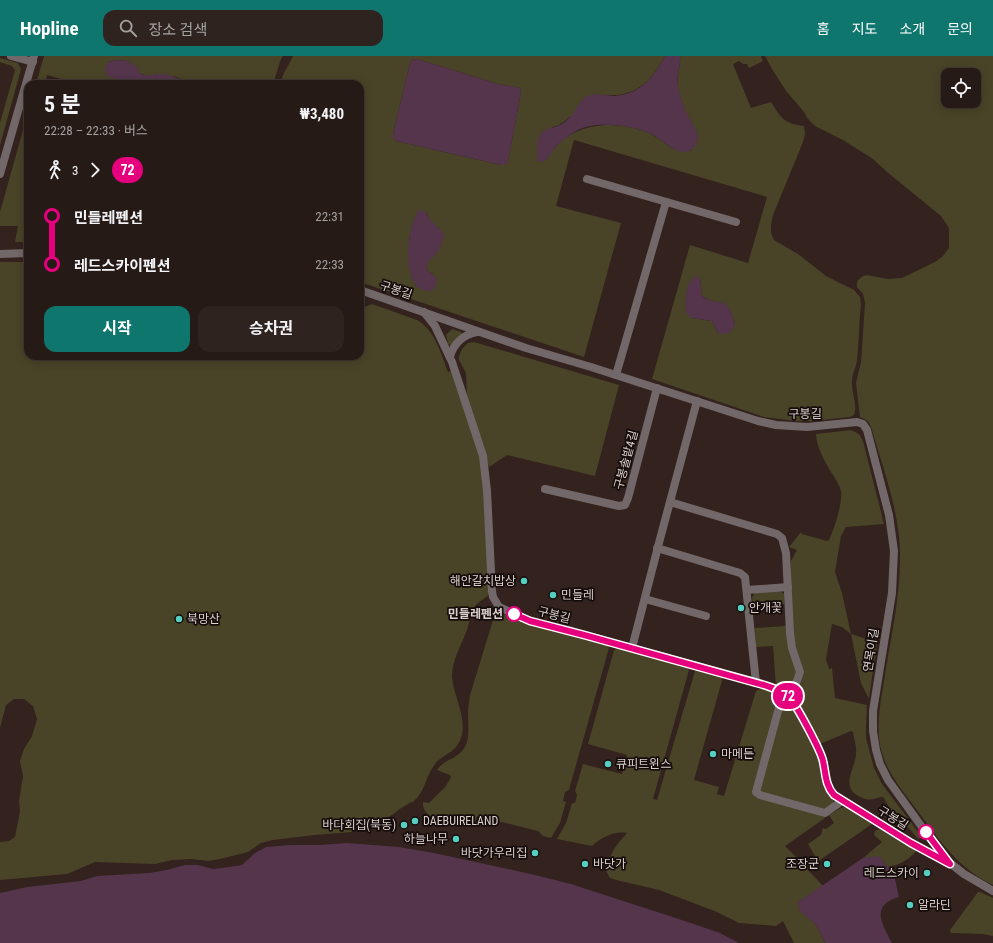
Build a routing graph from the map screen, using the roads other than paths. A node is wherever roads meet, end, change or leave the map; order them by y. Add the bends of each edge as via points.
1 (11, 56) edge
2 (34, 59) edge
3 (27, 80) edge
4 (24, 91) edge
5 (2, 161) edge
6 (0, 174) edge
7 (587, 179) dead end
8 (666, 202) junction
9 (736, 222) dead end
10 (24, 253) edge
11 (0, 254) edge
12 (364, 291) edge
13 (424, 312) junction
14 (478, 332) junction
15 (450, 357) junction
16 (616, 375) junction
17 (657, 388) junction
18 (697, 401) junction
19 (859, 423) joint
20 (545, 489) dead end
21 (670, 502) junction
22 (657, 548) junction
23 (788, 587) junction
24 (747, 590) junction
25 (645, 599) junction
26 (706, 616) dead end
27 (632, 648) junction
28 (756, 683) junction
29 (783, 693) junction
30 (791, 699) junction
31 (842, 801) junction
32 (950, 864) junction
33 (993, 891) edge

1 - 2 street
2 - 3 street
4 - 5 street
5 - 6 street
7 - 8 street
8 - 9 street
8 - 16 street
10 - 11 street
12 - 13 street, 구봉길
13 - 14 street, 구봉길
13 - 15 street, 구봉길 via 435,326
14 - 15 street via 468,334 461,340
14 - 16 street, 구봉길
15 - 27 street, 구봉길 via 484,460 492,591 496,603 504,610 530,621
16 - 17 street, 구봉길
17 - 18 street, 구봉길
17 - 20 street, 구봉솔밭4길 via 625,505 619,506
18 - 19 street, 구봉길 via 776,425 807,427
18 - 21 street
19 - 32 street, 연목이길 via 867,430 889,515 894,551 892,593 873,712 876,750 888,780
21 - 22 street
21 - 23 street via 780,536 787,558
22 - 24 street via 743,575 747,582
22 - 25 street
23 - 24 street
23 - 30 street via 790,637 800,672
24 - 28 street
25 - 26 street
25 - 27 street
27 - 28 street, 구봉길
28 - 29 street, 구봉길
29 - 30 street, 구봉길
29 - 31 street via 756,792 825,813
30 - 31 street, 구봉길 via 821,755 827,785
31 - 32 street, 구봉길 via 921,850
32 - 33 street, 구봉길

